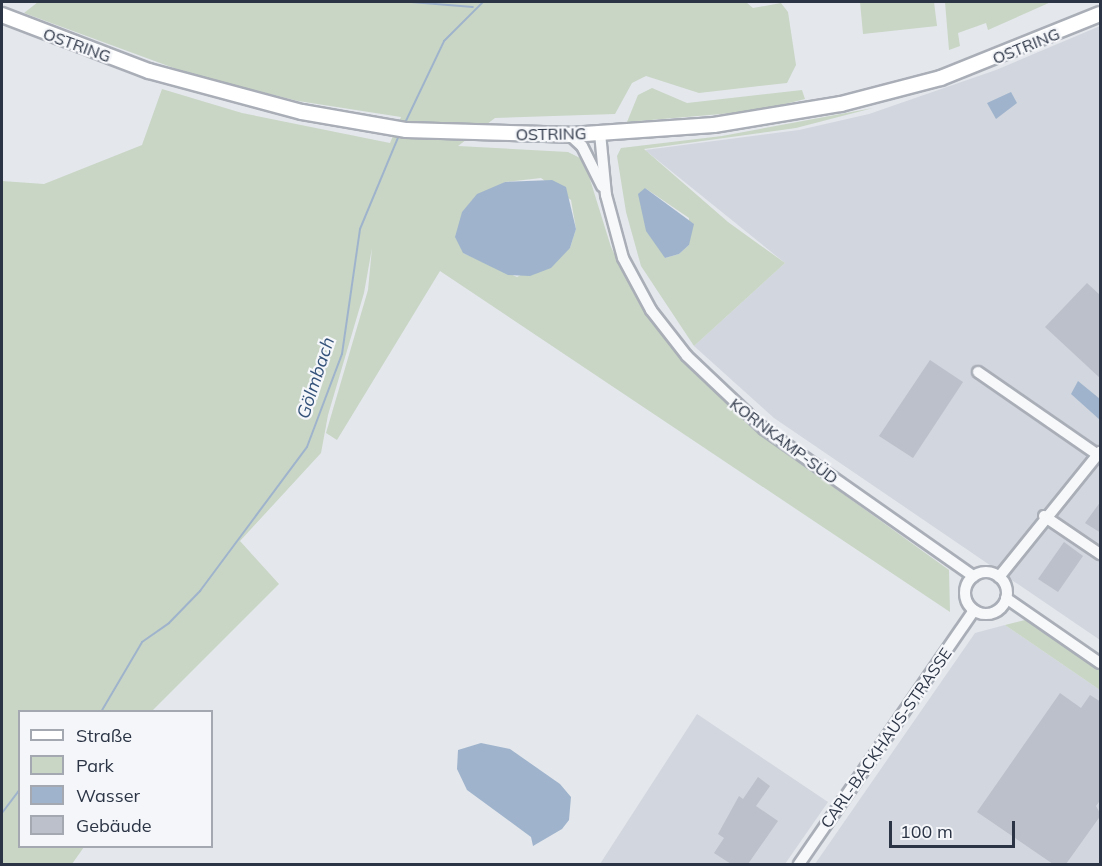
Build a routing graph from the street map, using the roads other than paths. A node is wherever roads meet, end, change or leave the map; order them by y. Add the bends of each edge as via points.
1 (1101, 14) edge
2 (2, 15) edge
3 (600, 133) junction
4 (570, 135) junction
5 (589, 158) junction
6 (606, 195) junction
7 (978, 372) dead end
8 (1099, 453) edge
9 (1044, 516) junction
10 (1101, 554) edge
11 (999, 577) junction
12 (970, 580) junction
13 (1004, 602) junction
14 (974, 610) junction
15 (1101, 663) edge
16 (799, 864) edge

1 - 3 main road, OSTRING via 986,63 905,89 758,120
2 - 4 main road, OSTRING via 194,85 384,127
3 - 4 main road, OSTRING
3 - 5 street
3 - 6 street, KORNKAMP-SÜD
4 - 5 street, KORNKAMP-SÜD
5 - 6 street, KORNKAMP-SÜD
6 - 12 street, KORNKAMP-SÜD via 617,241 639,290 709,380 773,436 951,560
7 - 8 street
8 - 9 street
9 - 10 street
9 - 11 street
11 - 12 street via 984,572
11 - 13 street
12 - 14 street via 965,595
13 - 14 street via 992,613
13 - 15 street
14 - 16 street, CARL-BACKHAUS-STRASSE

